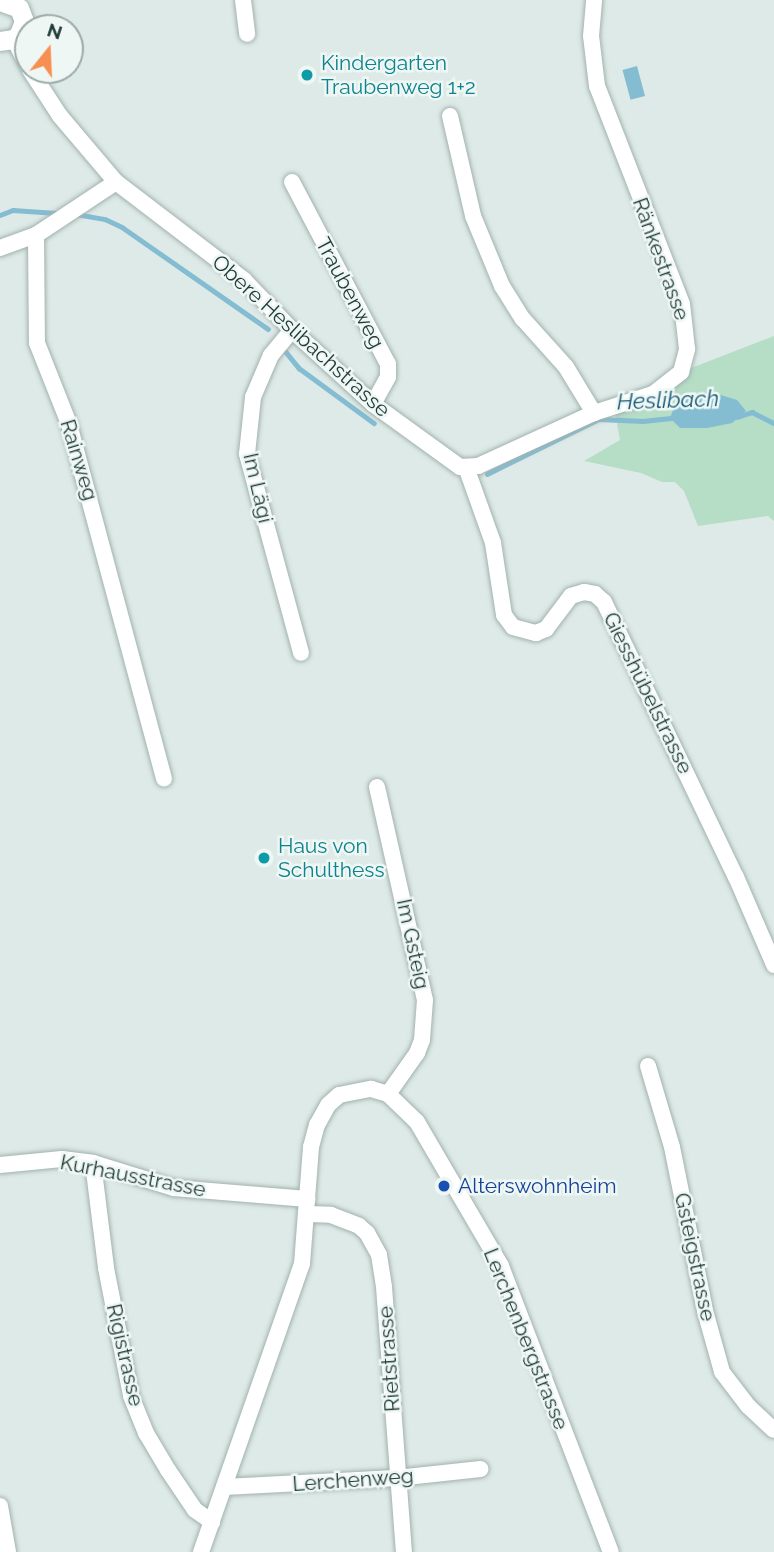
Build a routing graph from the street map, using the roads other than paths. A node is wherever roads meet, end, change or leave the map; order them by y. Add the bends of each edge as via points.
1 (243, 0) edge
2 (594, 0) edge
3 (10, 1) edge
4 (247, 34) dead end
5 (7, 40) edge
6 (39, 84) edge
7 (450, 116) dead end
8 (116, 181) junction
9 (292, 182) dead end
10 (36, 235) junction
11 (0, 248) edge
12 (292, 330) junction
13 (373, 404) junction
14 (594, 413) junction
15 (466, 467) junction
16 (301, 653) dead end
17 (164, 778) dead end
18 (377, 787) dead end
19 (774, 965) edge
20 (648, 1066) dead end
21 (388, 1094) junction
22 (93, 1163) junction
23 (0, 1165) edge
24 (308, 1207) junction
25 (774, 1430) edge
26 (481, 1469) dead end
27 (397, 1478) junction
28 (224, 1487) junction
29 (0, 1506) edge
30 (212, 1522) junction
31 (8, 1552) edge
32 (201, 1552) edge
33 (404, 1552) edge
34 (611, 1552) edge

1 - 4 street
2 - 14 street, Ränkestrasse via 592,57 602,104 682,304 687,331 681,372 670,384
3 - 5 street, Obere Heslibachstrasse via 24,21 19,34
6 - 8 street, Obere Heslibachstrasse via 60,116
7 - 14 street via 473,216 502,286 523,319 566,367
8 - 10 street
8 - 12 street, Obere Heslibachstrasse via 240,277
9 - 13 street, Traubenweg via 388,364 388,377
10 - 11 street
10 - 17 street, Rainweg via 37,343 84,474
12 - 13 street, Obere Heslibachstrasse
12 - 16 street, Im Lägi via 271,355 253,397 247,454
13 - 15 street, Obere Heslibachstrasse via 444,457
14 - 15 street, Ränkestrasse via 478,466
15 - 19 street, Giesshübelstrasse via 493,543 504,615 513,627 536,633 546,629 571,596 584,592 604,602
18 - 21 street, Im Gsteig via 426,1012 417,1053
20 - 25 street, Gsteigstrasse via 672,1147 722,1372
21 - 24 street via 356,1090 339,1095 328,1105 311,1147
21 - 34 street, Lerchenbergstrasse via 407,1109 427,1137 501,1266
22 - 23 street, Kurhausstrasse via 62,1159
22 - 24 street, Kurhausstrasse via 174,1188
22 - 30 street, Rigistrasse via 106,1268 131,1396 168,1470 195,1510
24 - 27 street, Rietstrasse via 359,1226 379,1255
24 - 28 street via 298,1278
26 - 27 street, Lerchenweg
27 - 28 street, Lerchenweg
27 - 33 street, Rietstrasse
28 - 30 street
29 - 31 street
30 - 32 street

